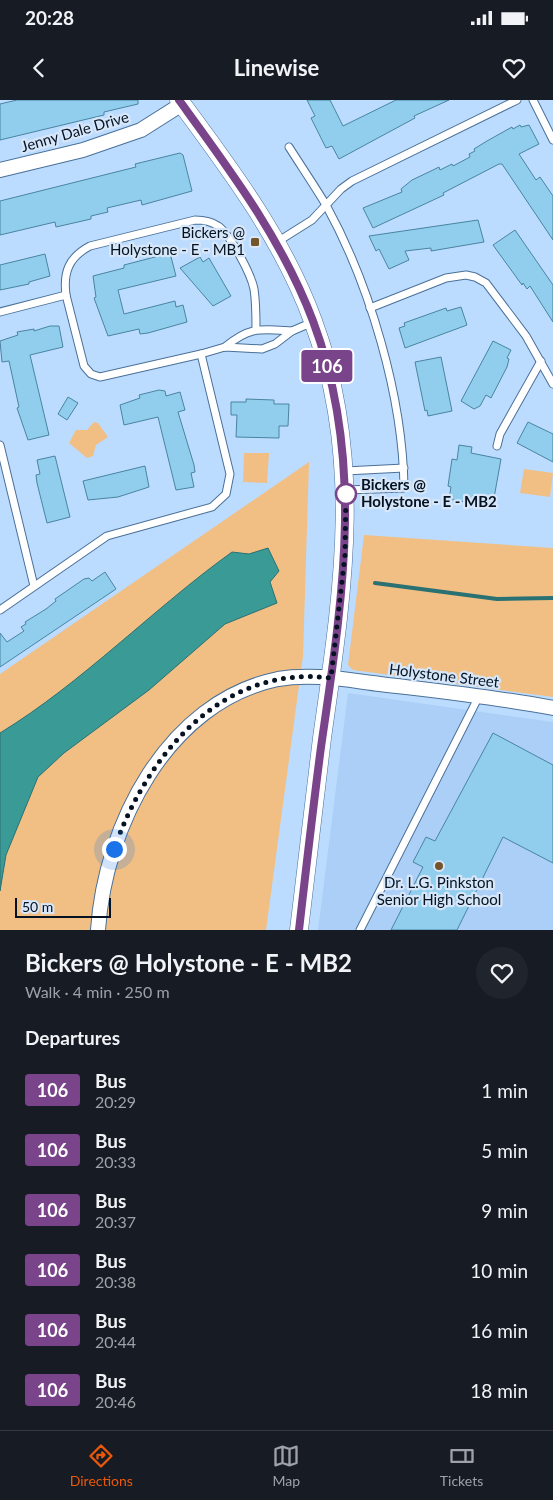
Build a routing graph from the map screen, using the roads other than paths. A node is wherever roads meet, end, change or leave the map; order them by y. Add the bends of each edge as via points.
1 (516, 100) edge
2 (533, 100) edge
3 (180, 102) edge
4 (553, 140) edge
5 (289, 147) dead end
6 (0, 170) edge
7 (326, 205) junction
8 (276, 242) junction
9 (66, 295) junction
10 (370, 308) junction
11 (0, 312) edge
12 (314, 322) junction
13 (256, 328) junction
14 (292, 331) junction
15 (225, 347) junction
16 (201, 354) junction
17 (541, 361) junction
18 (553, 384) edge
19 (0, 445) edge
20 (497, 446) dead end
21 (404, 468) junction
22 (345, 471) junction
23 (346, 490) junction
24 (34, 586) junction
25 (0, 610) edge
26 (331, 678) junction
27 (479, 696) junction
28 (553, 708) edge
29 (98, 930) edge
30 (299, 930) edge
31 (360, 930) edge

1 - 7 lane via 352,181
2 - 4 lane
3 - 6 street, Jenny Dale Drive via 141,130 83,150
3 - 8 street via 250,199
5 - 7 lane
7 - 8 lane via 312,220
7 - 10 lane
8 - 12 street
9 - 11 lane
9 - 13 lane via 64,282 70,263 80,251 204,220 224,232 249,275 254,292
9 - 16 lane via 84,366 95,376 106,377
10 - 17 lane via 446,278 476,277 486,283
10 - 21 lane via 396,410
12 - 14 lane
12 - 22 street via 330,377
13 - 14 lane
13 - 15 lane
14 - 15 lane via 262,349
15 - 16 lane
16 - 24 lane via 230,474 222,499 206,510 107,536
17 - 18 lane
17 - 20 lane via 500,434
19 - 24 lane
21 - 22 lane
21 - 23 lane via 404,488
22 - 23 street
23 - 26 street via 345,555
24 - 25 lane
26 - 27 street, Holystone Street
26 - 29 street, Holystone Street via 279,679 254,686 216,706 175,742 151,772 118,837 104,884
26 - 30 street
27 - 28 street, Holystone Street
27 - 31 lane

